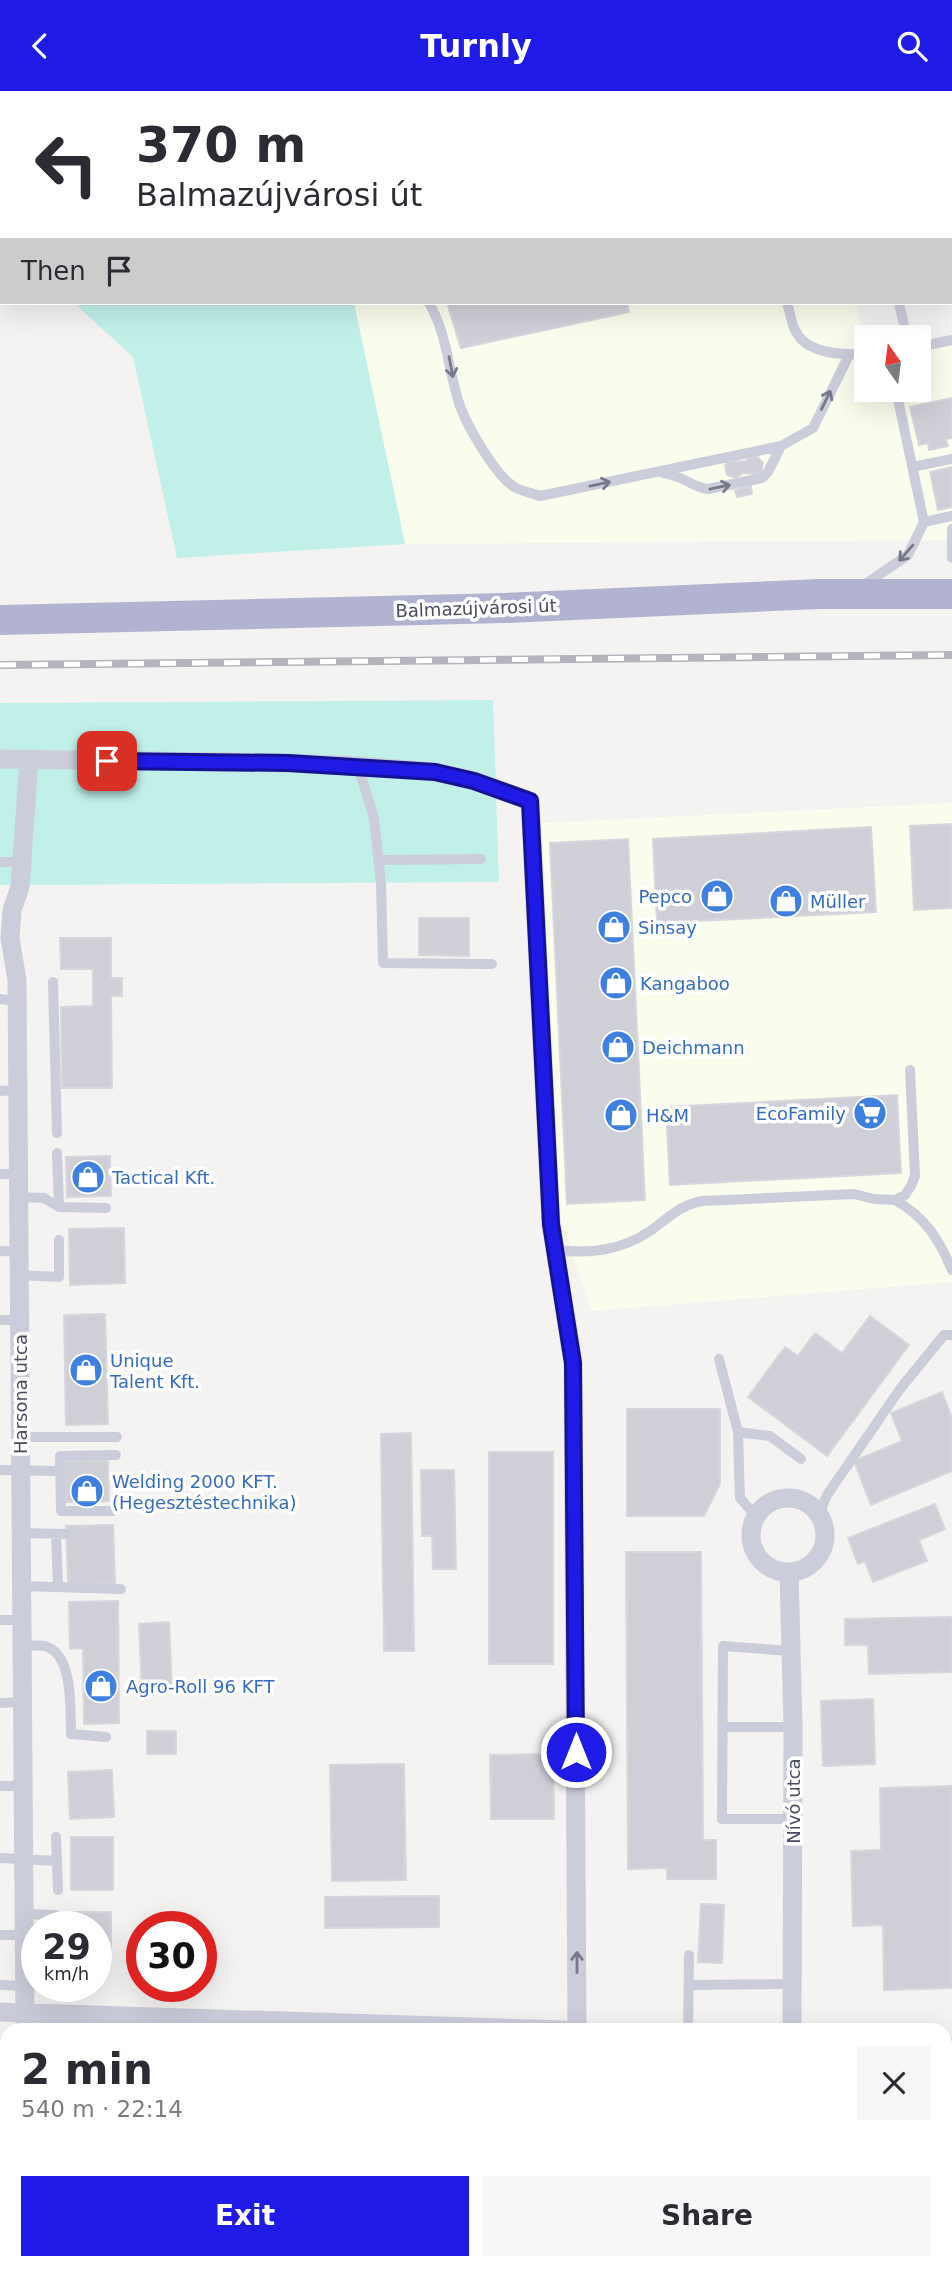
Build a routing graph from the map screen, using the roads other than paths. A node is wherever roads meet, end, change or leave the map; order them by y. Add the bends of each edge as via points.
1 (430, 305) edge
2 (788, 305) edge
3 (899, 305) edge
4 (904, 325) edge
5 (952, 340) edge
6 (931, 344) edge
7 (849, 355) junction
8 (854, 355) edge
9 (899, 403) edge
10 (781, 446) junction
11 (952, 459) edge
12 (912, 467) junction
13 (656, 472) junction
14 (951, 513) edge
15 (924, 522) junction
16 (952, 529) edge
17 (952, 558) edge
18 (852, 593) junction
19 (952, 594) edge
20 (0, 620) edge
21 (0, 759) edge
22 (29, 761) junction
23 (358, 766) junction
24 (481, 859) dead end
25 (378, 860) junction
26 (0, 862) edge
27 (22, 862) junction
28 (6, 951) edge
29 (492, 964) dead end
30 (53, 982) dead end
31 (8, 1000) edge
32 (910, 1070) dead end
33 (9, 1091) edge
34 (57, 1133) dead end
35 (57, 1153) dead end
36 (9, 1174) edge
37 (19, 1196) junction
38 (895, 1200) junction
39 (59, 1207) junction
40 (106, 1208) dead end
41 (59, 1240) dead end
42 (555, 1250) junction
43 (9, 1252) edge
44 (952, 1270) edge
45 (19, 1275) junction
46 (10, 1320) edge
47 (952, 1335) edge
48 (719, 1359) dead end
49 (738, 1432) junction
50 (21, 1437) junction
51 (117, 1437) dead end
52 (116, 1455) dead end
53 (801, 1459) dead end
54 (0, 1470) edge
55 (21, 1470) junction
56 (59, 1471) junction
57 (113, 1511) dead end
58 (819, 1514) junction
59 (756, 1516) junction
60 (21, 1533) junction
61 (789, 1572) junction
62 (22, 1587) junction
63 (58, 1587) junction
64 (121, 1589) dead end
65 (0, 1620) edge
66 (22, 1620) junction
67 (22, 1646) junction
68 (789, 1651) junction
69 (23, 1702) junction
70 (0, 1703) edge
71 (723, 1727) junction
72 (793, 1727) junction
73 (106, 1737) dead end
74 (0, 1786) edge
75 (23, 1786) junction
76 (793, 1819) junction
77 (57, 1837) dead end
78 (0, 1858) edge
79 (24, 1860) junction
80 (57, 1861) junction
81 (58, 1890) dead end
82 (25, 1911) edge
83 (0, 1935) edge
84 (21, 1935) edge
85 (689, 1955) dead end
86 (792, 1984) junction
87 (0, 1985) edge
88 (689, 1985) junction
89 (21, 1986) edge
90 (25, 2002) edge
91 (0, 2012) edge
92 (25, 2021) edge
93 (141, 2023) edge
94 (578, 2023) edge
95 (688, 2023) edge
96 (792, 2023) edge

1 -> 13 lane via 446,342 460,407 475,438 514,486 540,496
2 - 7 lane via 796,333 814,349
3 - 4 lane
5 - 6 lane
7 - 8 lane
10 -> 7 lane via 813,428
9 - 12 lane
10 - 13 lane
13 -> 10 lane via 673,474 702,489 722,487 762,478
11 - 12 lane via 941,465
12 - 15 lane
14 - 15 lane
15 -> 18 lane via 908,555
16 - 17 lane
18 - 19 main road, Balmazújvárosi út
18 - 20 main road, Balmazújvárosi út via 477,609
21 - 22 street
22 - 23 street
22 - 27 street, Harsona utca
23 - 25 lane via 373,818
23 - 42 street via 435,772 530,801
24 - 25 lane
25 - 29 lane via 383,963
26 - 27 lane
27 - 28 street, Harsona utca
28 - 31 street, Harsona utca via 17,980
30 - 34 lane
31 - 33 street, Harsona utca
32 - 38 lane via 915,1176 905,1195
33 - 36 street, Harsona utca
35 - 39 lane
36 - 37 street, Harsona utca
37 - 39 lane via 44,1198
37 - 43 street, Harsona utca
38 - 42 lane via 854,1194 702,1201 684,1205 650,1231 608,1250
38 - 44 lane via 914,1211 940,1241
39 - 40 lane
41 - 45 lane via 59,1277
94 -> 42 street via 573,1363
43 - 45 street, Harsona utca
45 - 46 street, Harsona utca
46 - 50 street, Harsona utca
47 - 58 lane via 944,1335 900,1389 827,1495
48 - 49 lane
49 - 53 lane via 770,1436
49 - 59 lane via 740,1498
50 - 51 lane
50 - 55 street, Harsona utca
52 - 56 lane via 60,1456
54 - 55 lane
55 - 56 lane
55 - 60 street, Harsona utca
56 - 57 lane via 61,1511
58 - 59 street via 811,1505 788,1498 764,1506
58 - 61 street via 826,1536 824,1547 810,1565
59 - 61 street via 751,1538 759,1558 778,1571
60 - 62 street, Harsona utca
60 - 63 lane via 61,1534
61 - 68 street, Nívó utca
62 - 63 lane
62 - 66 street, Harsona utca
63 - 64 lane
65 - 66 lane
66 - 67 street, Harsona utca
67 - 69 street, Harsona utca
67 - 73 lane via 45,1646 57,1654 69,1686 72,1734
68 - 71 lane via 723,1647
68 - 72 street, Nívó utca
69 - 70 lane
69 - 75 street, Harsona utca
71 - 72 lane
71 - 76 lane via 722,1819
72 - 76 street, Nívó utca
74 - 75 lane
75 - 79 street, Harsona utca
76 - 86 street, Nívó utca
77 - 80 lane
78 - 79 lane
79 - 80 lane
79 - 82 street, Harsona utca
80 - 81 lane
83 - 84 lane
85 - 88 lane
86 - 88 lane
86 - 96 street, Nívó utca
87 - 89 lane
88 - 95 lane
90 - 92 street, Harsona utca
91 - 92 street
92 - 93 street

